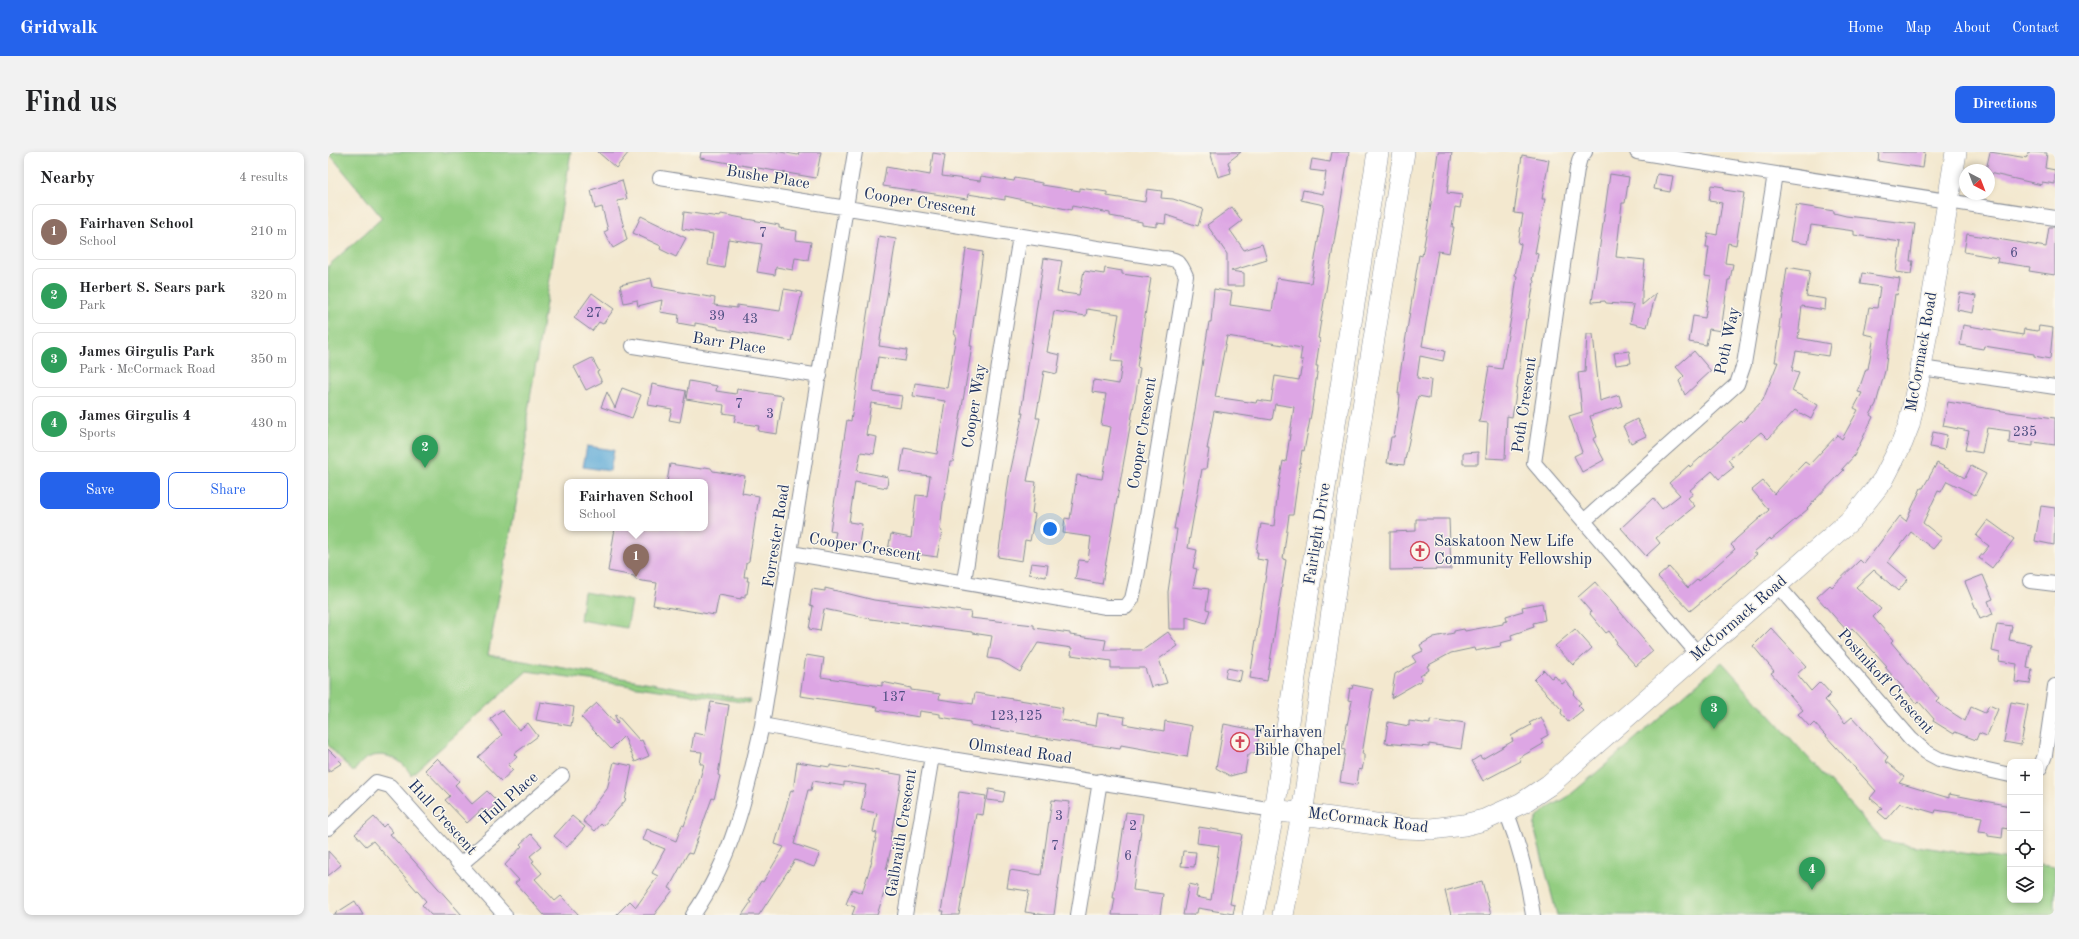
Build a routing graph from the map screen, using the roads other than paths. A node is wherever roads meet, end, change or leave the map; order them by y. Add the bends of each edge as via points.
1 (855, 152) edge
2 (1378, 152) edge
3 (1404, 152) edge
4 (1585, 152) edge
5 (1637, 152) edge
6 (1956, 152) edge
7 (1775, 174) junction
8 (660, 178) dead end
9 (1947, 201) junction
10 (846, 208) junction
11 (2055, 218) edge
12 (1020, 236) junction
13 (633, 346) dead end
14 (1922, 368) junction
15 (820, 376) junction
16 (2055, 387) edge
17 (1584, 521) junction
18 (791, 553) junction
19 (964, 581) junction
20 (2030, 581) dead end
21 (2055, 584) edge
22 (1777, 586) junction
23 (1698, 654) junction
24 (2055, 686) edge
25 (762, 725) junction
26 (932, 756) junction
27 (2043, 759) edge
28 (2007, 774) edge
29 (562, 776) dead end
30 (1100, 781) junction
31 (1274, 810) junction
32 (1506, 811) junction
33 (1302, 814) junction
34 (328, 828) edge
35 (460, 865) junction
36 (505, 915) edge
37 (693, 915) edge
38 (905, 915) edge
39 (1078, 915) edge
40 (1253, 915) edge
41 (1283, 915) edge
42 (1533, 915) edge

1 - 10 street, Forrester Road
2 - 31 main road, Fairlight Drive
3 - 33 main road, Fairlight Drive via 1353,469
4 - 17 street, Poth Crescent via 1580,158 1577,170 1534,463
5 - 7 street
6 - 9 main road, McCormack Road
7 - 9 street
7 - 17 street, Poth Way via 1744,364 1737,384
8 - 10 street, Bushe Place
9 - 11 street
9 - 14 main road, McCormack Road
10 - 12 street, Cooper Crescent
10 - 15 street, Forrester Road
12 - 19 street, Cooper Way
12 - 19 street, Cooper Crescent via 1171,258 1181,263 1186,276 1132,599 1126,607 1106,607
13 - 15 street, Barr Place
14 - 16 street
14 - 22 main road, McCormack Road via 1909,425 1884,480 1852,519
15 - 18 street, Forrester Road
17 - 23 street, Poth Crescent
18 - 19 street, Cooper Crescent
18 - 25 street, Forrester Road
20 - 21 street
22 - 23 main road, McCormack Road
22 - 28 street, Postnikoff Crescent via 1911,739 1926,752 1939,759
23 - 32 main road, McCormack Road via 1549,785
24 - 27 street
25 - 26 street, Olmstead Road
25 - 37 street, Forrester Road via 735,832 711,886
26 - 30 street, Olmstead Road
26 - 38 street, Galbraith Crescent
29 - 35 street, Hull Place
30 - 31 street, Olmstead Road
30 - 39 street
31 - 33 main road, McCormack Road
31 - 40 main road, Fairlight Drive
32 - 33 main road, McCormack Road via 1464,825 1418,830
32 - 42 street via 1529,888
33 - 41 main road, Fairlight Drive
34 - 35 street, Hull Crescent via 376,782 390,786
35 - 36 street, Hull Crescent

